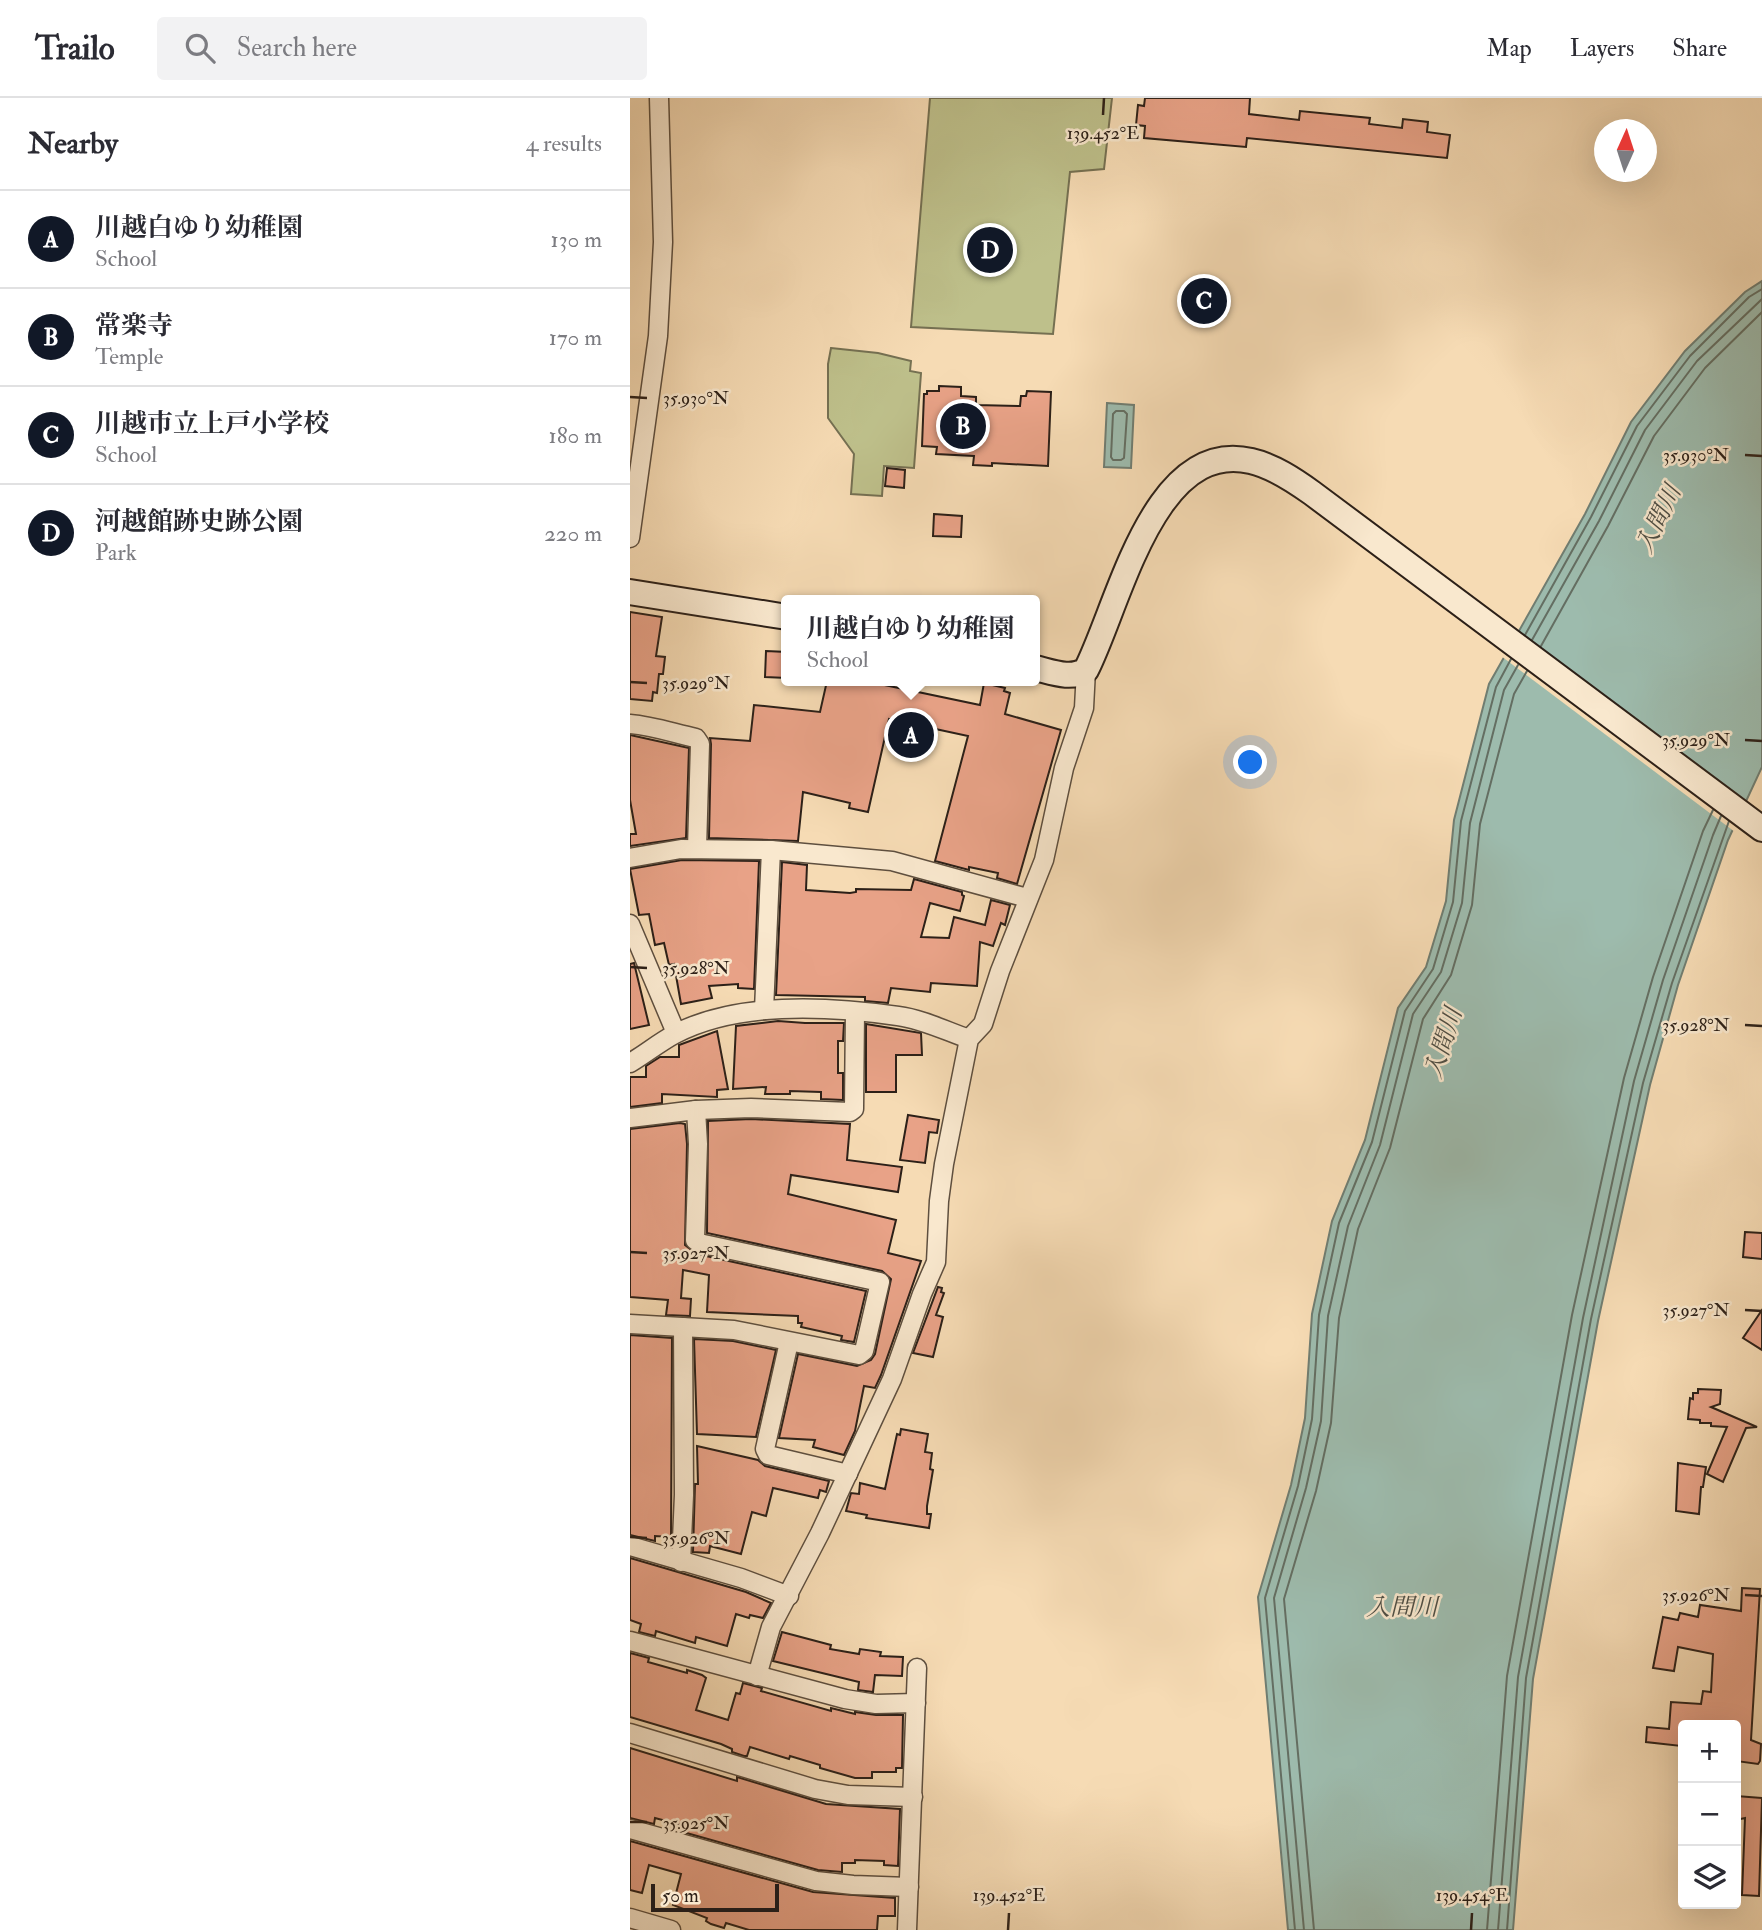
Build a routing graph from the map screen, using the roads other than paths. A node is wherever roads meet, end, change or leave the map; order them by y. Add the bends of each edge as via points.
1 (659, 98) edge
2 (630, 538) edge
3 (630, 592) edge
4 (781, 616) edge
5 (1040, 669) edge
6 (1086, 670) junction
7 (630, 724) edge
8 (1762, 829) edge
9 (697, 849) junction
10 (771, 850) junction
11 (630, 858) edge
12 (1027, 898) junction
13 (630, 923) edge
14 (765, 1010) junction
15 (855, 1012) junction
16 (676, 1033) junction
17 (969, 1039) junction
18 (630, 1063) edge
19 (696, 1110) junction
20 (630, 1118) edge
21 (630, 1324) edge
22 (683, 1327) junction
23 (789, 1342) junction
24 (848, 1474) junction
25 (630, 1546) edge
26 (681, 1562) junction
27 (789, 1596) junction
28 (630, 1641) edge
29 (917, 1668) dead end
30 (757, 1676) junction
31 (916, 1703) junction
32 (630, 1733) edge
33 (913, 1797) junction
34 (630, 1829) edge
35 (909, 1886) junction
36 (630, 1918) edge
37 (671, 1930) edge
38 (907, 1930) edge

1 - 2 street via 663,242 658,336
3 - 4 street
5 - 6 street via 1069,676
6 - 8 street via 1165,497 1202,465 1252,461 1312,493
6 - 12 street via 1084,708 1064,768 1044,860
7 - 9 street via 651,725 696,738 700,744
9 - 10 street
9 - 11 street
10 - 12 street via 892,861
10 - 14 street
12 - 17 street via 983,1024
13 - 16 street
14 - 15 street
14 - 16 street via 721,1017
15 - 17 street via 899,1016
15 - 19 street via 854,1110
16 - 18 street
17 - 24 street via 944,1164 936,1262 892,1379
19 - 20 street
19 - 23 street via 695,1240 880,1282 864,1351 859,1355
21 - 22 street
22 - 23 street via 734,1330
22 - 26 street
23 - 24 street via 765,1448 768,1455
24 - 27 street
25 - 26 street
26 - 27 street
27 - 30 street via 771,1627
28 - 30 street
29 - 31 street
30 - 31 street via 845,1699
31 - 33 street
32 - 33 street via 815,1789
33 - 35 street
34 - 35 street via 816,1881
35 - 38 street
36 - 37 street

